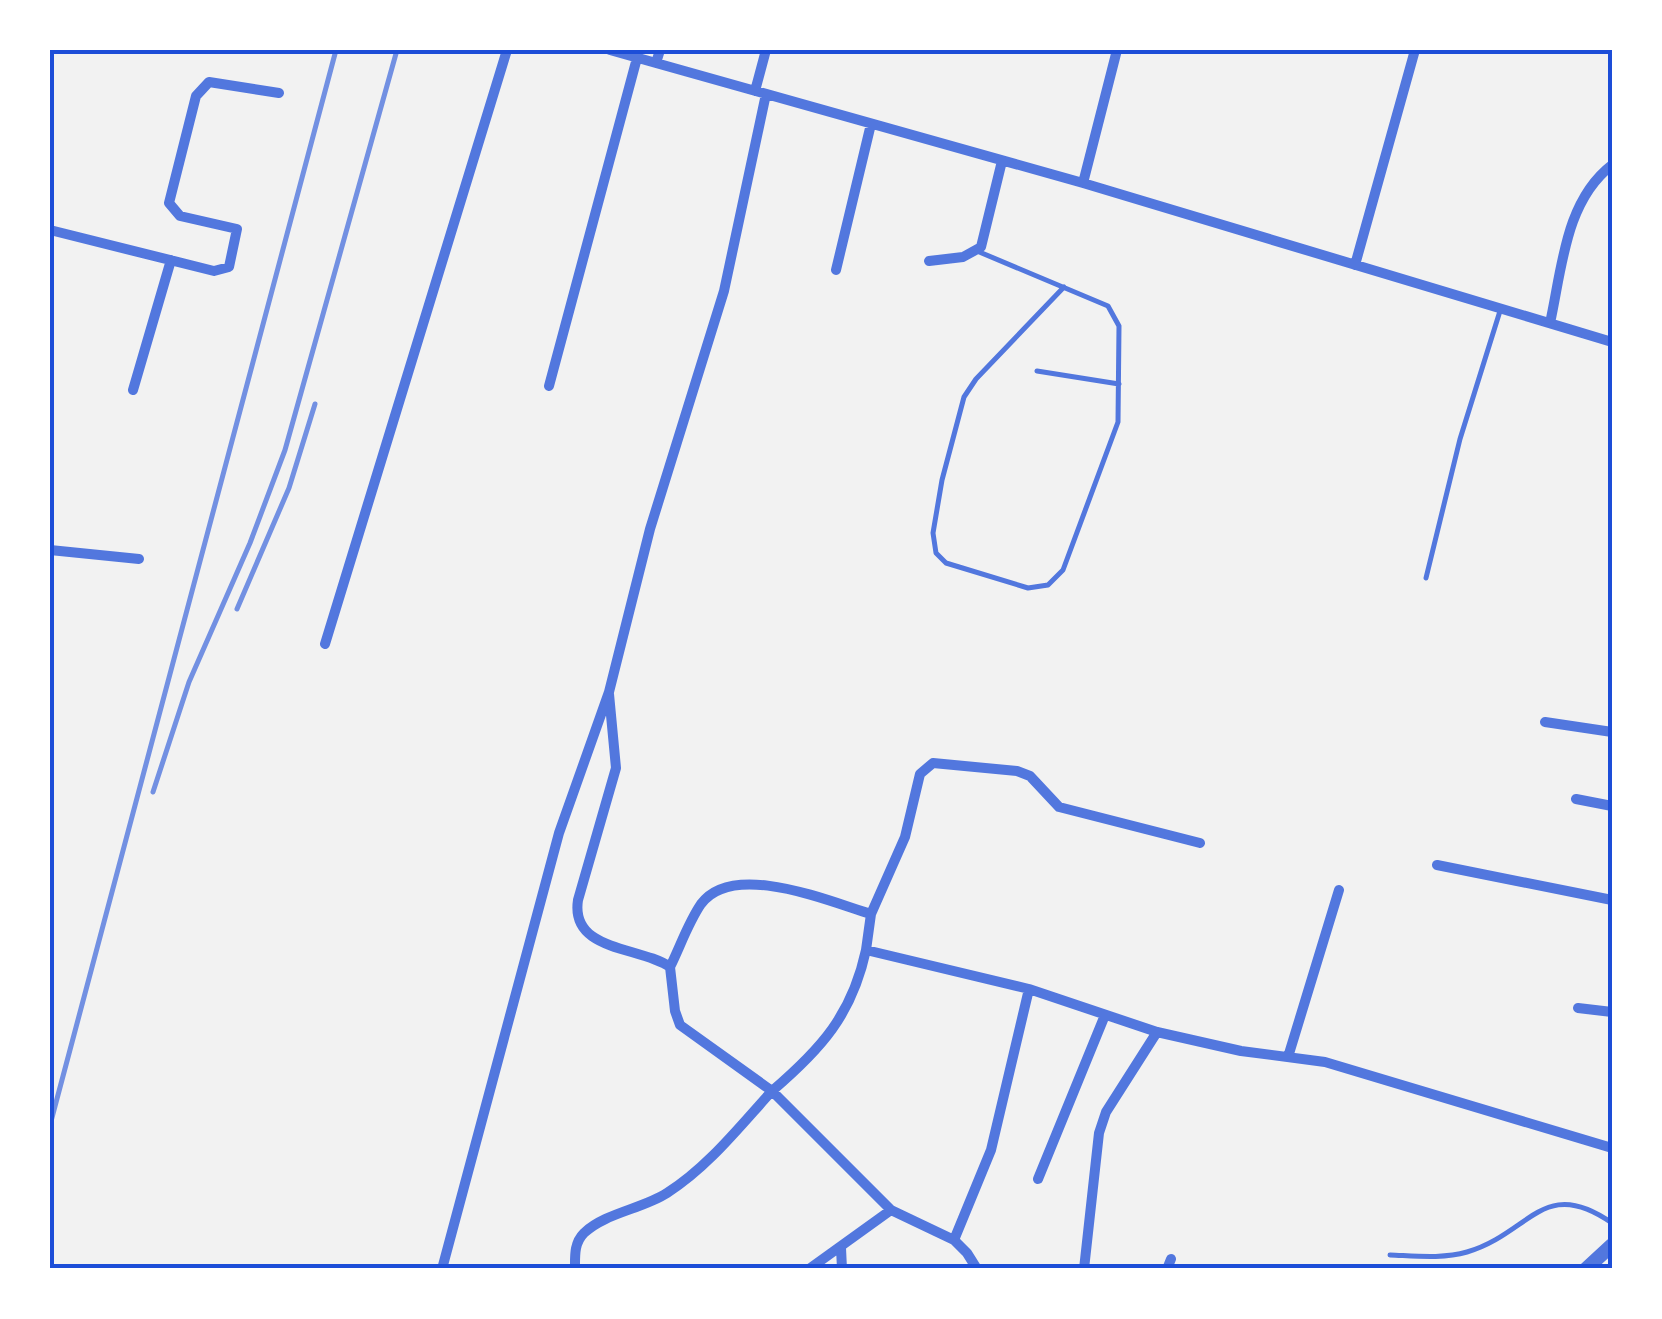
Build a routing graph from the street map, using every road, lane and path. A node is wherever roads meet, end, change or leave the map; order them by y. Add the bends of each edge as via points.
1 (507, 50) edge
2 (610, 50) edge
3 (660, 50) edge
4 (766, 50) edge
5 (1116, 50) edge
6 (1414, 50) edge
7 (638, 58) junction
8 (656, 63) junction
9 (760, 92) junction
10 (279, 93) dead end
11 (871, 124) junction
12 (1002, 161) junction
13 (1612, 165) edge
14 (1082, 183) junction
15 (50, 230) edge
16 (977, 252) junction
17 (171, 260) junction
18 (929, 261) dead end
19 (1354, 264) junction
20 (836, 270) dead end
21 (1064, 288) junction
22 (1501, 308) junction
23 (1550, 323) junction
24 (1612, 342) edge
25 (1037, 371) dead end
26 (1119, 384) junction
27 (549, 386) dead end
28 (133, 390) dead end
29 (50, 550) edge
30 (139, 559) dead end
31 (1426, 578) dead end
32 (325, 644) dead end
33 (609, 692) junction
34 (1545, 722) dead end
35 (1612, 732) edge
36 (1576, 800) dead end
37 (1612, 806) edge
38 (1200, 842) dead end
39 (1437, 865) dead end
40 (1339, 890) dead end
41 (1612, 900) edge
42 (871, 914) junction
43 (866, 950) junction
44 (670, 967) junction
45 (1029, 989) junction
46 (1578, 1008) dead end
47 (1612, 1012) edge
48 (1104, 1014) junction
49 (1157, 1032) junction
50 (1288, 1057) junction
51 (772, 1091) junction
52 (1612, 1148) edge
53 (1038, 1179) dead end
54 (892, 1210) junction
55 (1612, 1223) edge
56 (954, 1240) junction
57 (1612, 1245) edge
58 (841, 1248) junction
59 (1390, 1255) dead end
60 (442, 1269) edge
61 (575, 1269) edge
62 (809, 1269) edge
63 (842, 1269) edge
64 (977, 1269) edge
65 (1084, 1269) edge
66 (1586, 1269) edge

1 - 32 street
2 - 7 street
3 - 8 street
4 - 9 street
5 - 14 street
6 - 19 street
7 - 8 street
7 - 27 street
8 - 9 street
9 - 11 street
9 - 33 street via 724,292 650,528
10 - 17 street via 208,82 199,89 169,203 180,216 230,225 238,234 224,270
11 - 12 street
11 - 20 street
12 - 14 street
12 - 16 street
13 - 23 street via 1578,208
14 - 19 street
15 - 17 street
16 - 18 street
16 - 21 lane
17 - 28 street
19 - 22 street
21 - 26 lane via 1108,306 1117,317
21 - 26 lane via 964,396 933,534 940,558 1028,588 1056,580 1111,447
22 - 23 street
22 - 31 lane
23 - 24 street
25 - 26 lane
29 - 30 street
33 - 44 street via 616,768 576,917 590,936
33 - 60 street via 560,834
34 - 35 street
36 - 37 street
38 - 42 street via 1058,807 1024,773 932,764 920,774 905,837
39 - 41 street
40 - 50 street
42 - 43 street
42 - 44 street via 788,890 736,884 702,904
43 - 45 street
43 - 51 street via 858,984 826,1040
44 - 51 street via 675,1011 685,1031
45 - 48 street
45 - 56 street via 992,1150
46 - 47 street
48 - 49 street
48 - 53 street
49 - 50 street
49 - 65 street via 1098,1133
50 - 52 street via 1355,1070
51 - 54 street
51 - 61 street via 684,1181 583,1234
54 - 56 street
54 - 58 street
55 - 59 lane via 1589,1207 1555,1204 1466,1252
56 - 64 street
57 - 66 street
58 - 62 street
58 - 63 street

